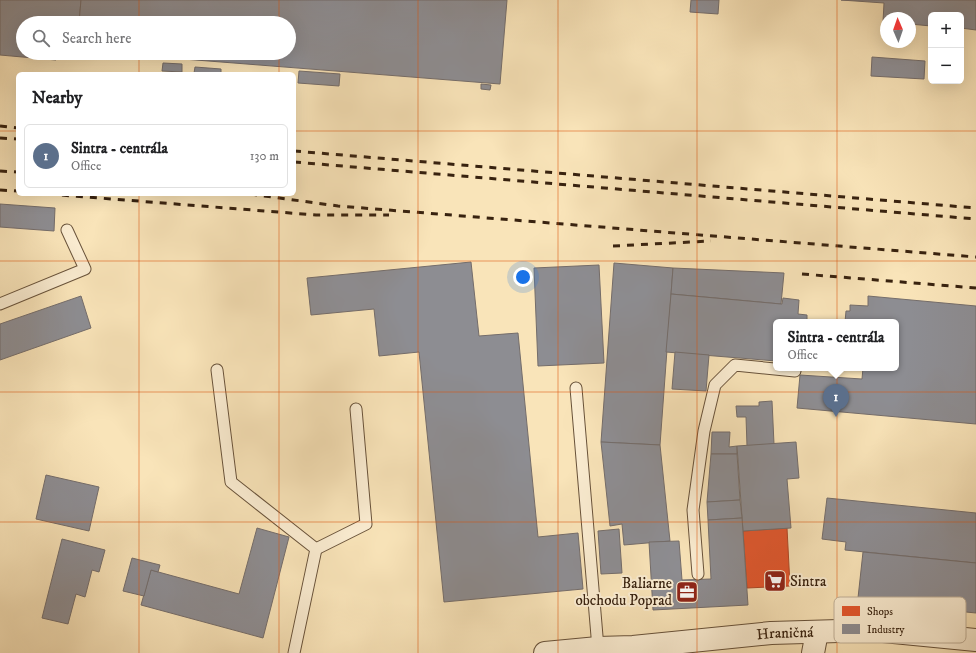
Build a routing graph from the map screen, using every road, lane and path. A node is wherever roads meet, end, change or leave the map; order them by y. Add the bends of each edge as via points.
1 (67, 230) dead end
2 (0, 304) edge
3 (773, 369) edge
4 (217, 370) dead end
5 (786, 371) edge
6 (795, 372) dead end
7 (576, 388) dead end
8 (356, 409) dead end
9 (316, 549) junction
10 (698, 574) dead end
11 (834, 639) edge
12 (966, 639) edge
13 (976, 640) edge
14 (815, 643) edge
15 (598, 648) junction
16 (294, 653) edge
17 (546, 653) edge

1 - 2 lane via 85,269
3 - 10 lane via 735,365 715,385 704,431 693,510
4 - 9 lane via 232,482
5 - 6 lane
7 - 15 lane
8 - 9 lane via 366,524
9 - 16 lane
11 - 14 street, Hraničná
12 - 13 street, Hraničná
14 - 15 street, Hraničná via 771,633 633,647
15 - 17 street, Hraničná

